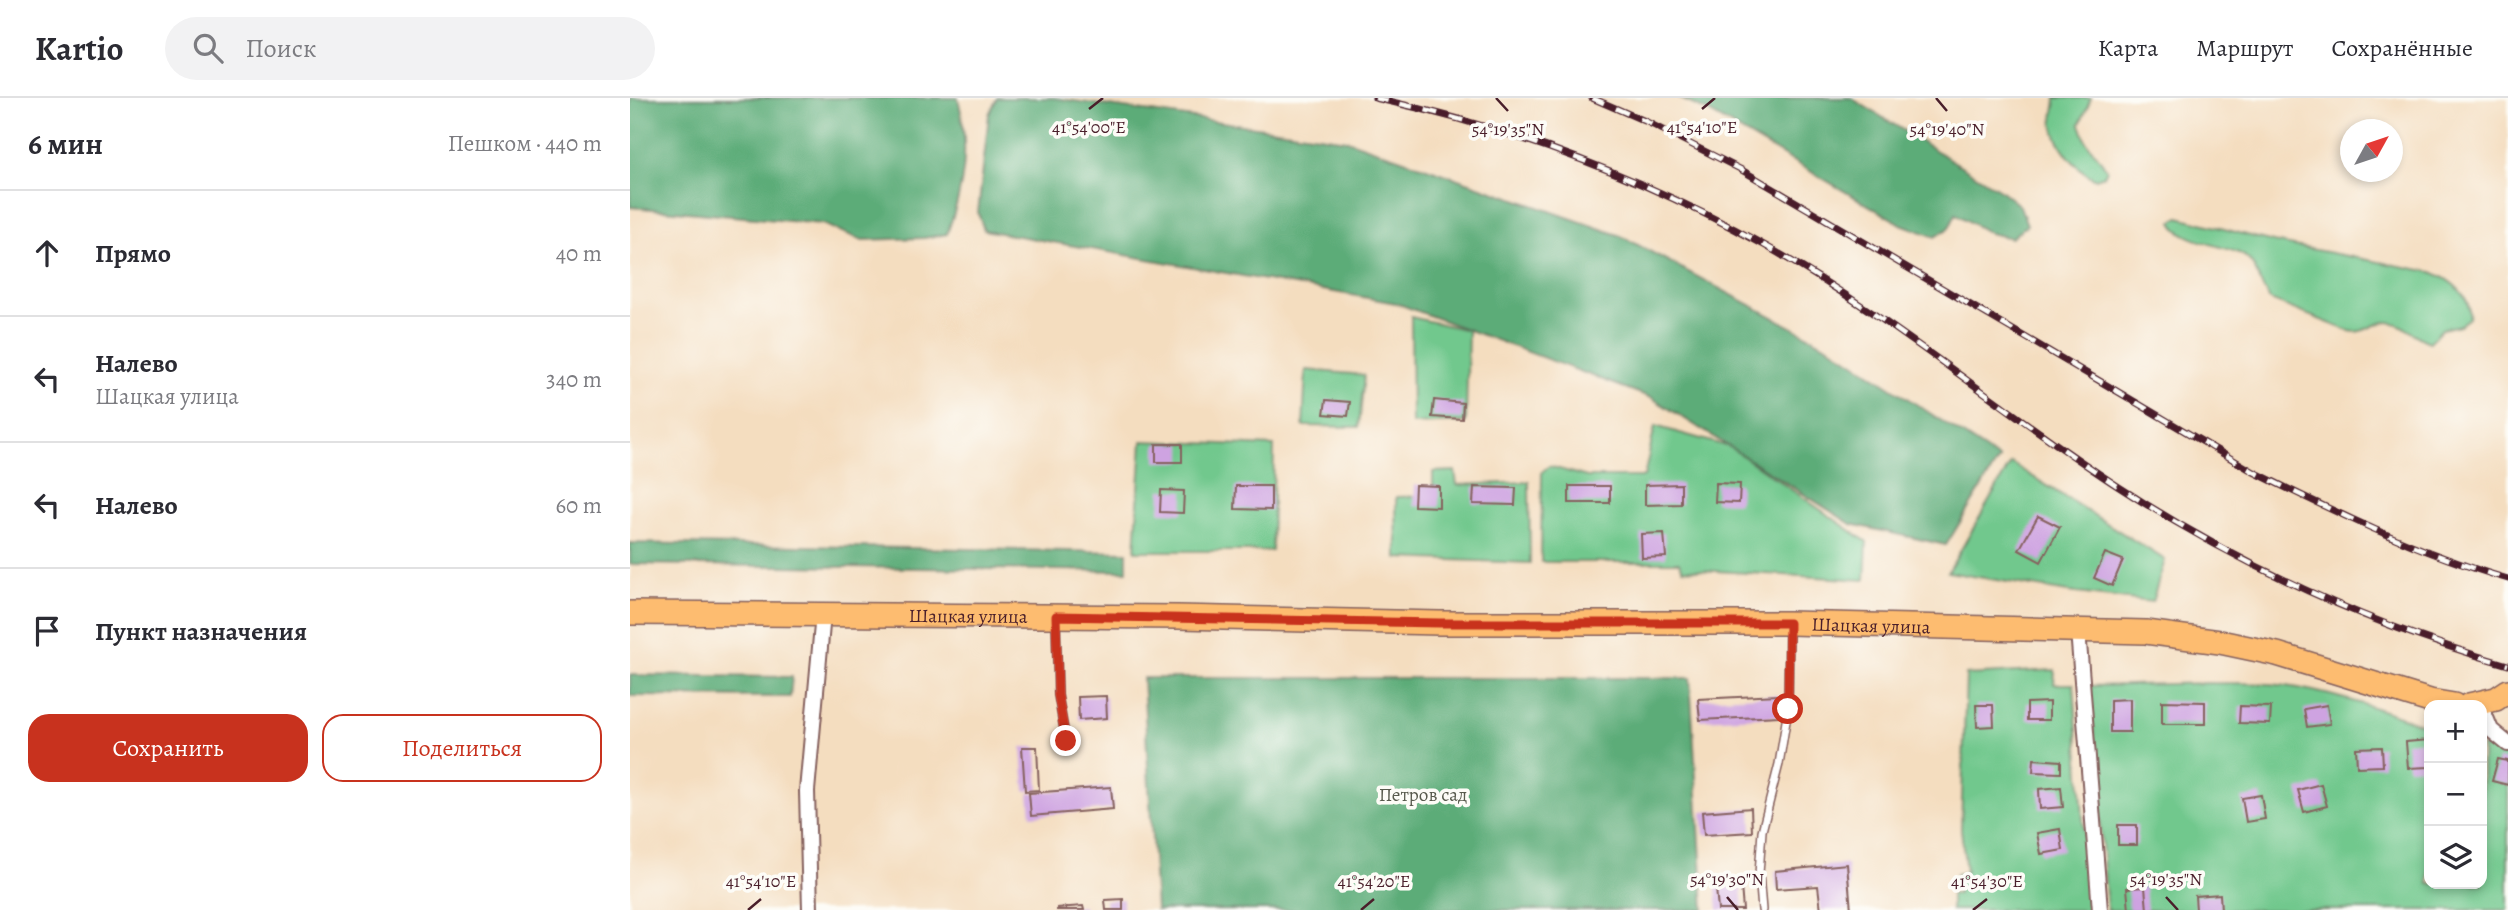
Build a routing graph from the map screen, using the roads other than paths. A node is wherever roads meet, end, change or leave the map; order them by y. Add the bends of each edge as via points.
1 (630, 613) edge
2 (823, 614) junction
3 (1056, 616) junction
4 (1789, 623) junction
5 (2078, 630) junction
6 (2508, 691) edge
7 (2427, 700) edge
8 (2487, 702) edge
9 (2487, 723) edge
10 (1066, 741) dead end
11 (2508, 744) edge
12 (810, 910) edge
13 (1762, 910) edge
14 (2100, 910) edge

1 - 2 main road, Шацкая улица
2 - 3 main road, Шацкая улица
2 - 12 street via 807,791
3 - 4 main road, Шацкая улица
3 - 10 lane via 1058,695
4 - 5 main road, Шацкая улица
4 - 13 lane via 1788,709 1762,831
5 - 7 main road, Шацкая улица via 2146,632 2220,642 2277,654
5 - 14 street
6 - 8 main road
9 - 11 street

